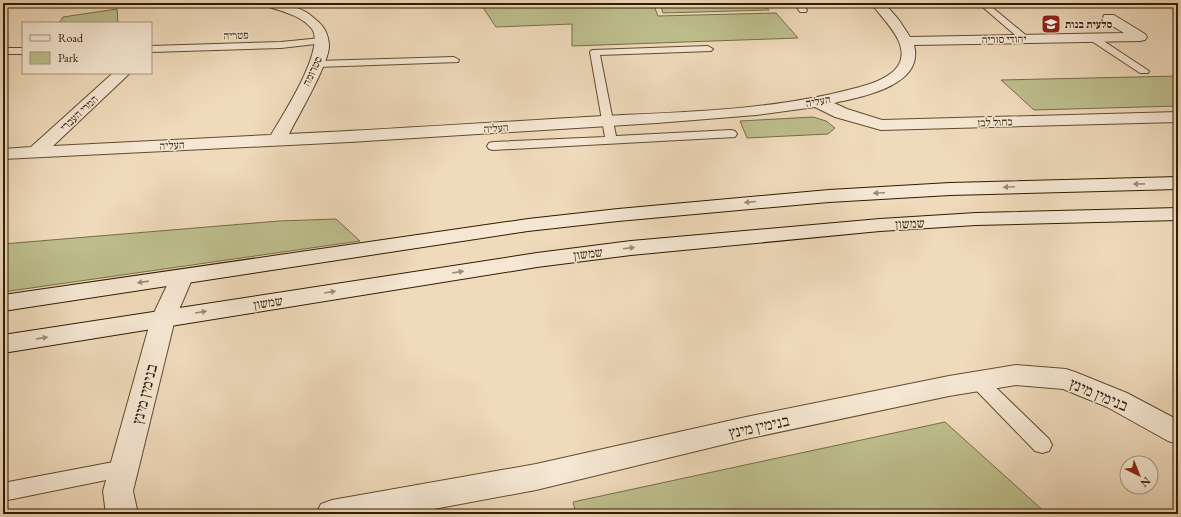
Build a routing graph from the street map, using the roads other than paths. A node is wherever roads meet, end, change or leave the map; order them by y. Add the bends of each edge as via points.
1 (270, 3) edge
2 (877, 3) edge
3 (982, 3) edge
4 (1109, 18) dead end
5 (1093, 38) junction
6 (1025, 39) junction
7 (322, 41) junction
8 (905, 41) junction
9 (152, 49) edge
10 (708, 49) dead end
11 (22, 51) edge
12 (3, 52) edge
13 (454, 60) dead end
14 (317, 64) junction
15 (1144, 71) dead end
16 (121, 74) edge
17 (816, 101) junction
18 (1178, 117) edge
19 (607, 121) junction
20 (732, 134) dead end
21 (611, 139) junction
22 (277, 140) junction
23 (493, 146) dead end
24 (36, 152) junction
25 (3, 154) edge
26 (1178, 183) edge
27 (1178, 214) edge
28 (182, 277) junction
29 (3, 303) edge
30 (163, 319) junction
31 (3, 344) edge
32 (978, 381) junction
33 (1178, 433) edge
34 (1042, 445) dead end
35 (124, 469) junction
36 (3, 492) edge
37 (122, 514) edge
38 (332, 514) edge

1 - 7 street, סטרומה via 305,16 319,29
2 - 8 street, העליה
3 - 6 lane
4 - 5 street, יהודי סוריה via 1140,37
5 - 6 street, יהודי סוריה
5 - 15 lane
6 - 8 street, יהודי סוריה
7 - 9 lane, פטריה via 281,45
7 - 14 street, סטרומה
8 - 17 street, העליה via 908,47 908,61 890,80 853,94
10 - 19 lane via 595,52
11 - 12 lane
13 - 14 lane
14 - 22 street, סטרומה
16 - 24 street, המרי העברי
17 - 18 street, כחול לבן via 841,113 882,125
17 - 19 street, העליה via 729,112
19 - 21 lane
19 - 22 street, העליה
20 - 21 lane
21 - 23 lane
22 - 24 street, העליה
24 - 25 street, העליה
26 -> 28 street via 950,189 708,206 528,225
30 -> 27 street, שמשון via 537,260 701,240 968,220
28 -> 29 street
28 - 30 street, בנימין מינץ
31 -> 30 street, שמשון
30 - 35 street, בנימין מינץ
32 - 33 street, בנימין מינץ via 1016,375 1066,379 1117,400
32 - 34 lane
32 - 38 street, בנימין מינץ via 746,428 536,477
35 - 36 lane
35 - 37 street, בנימין מינץ via 118,491

